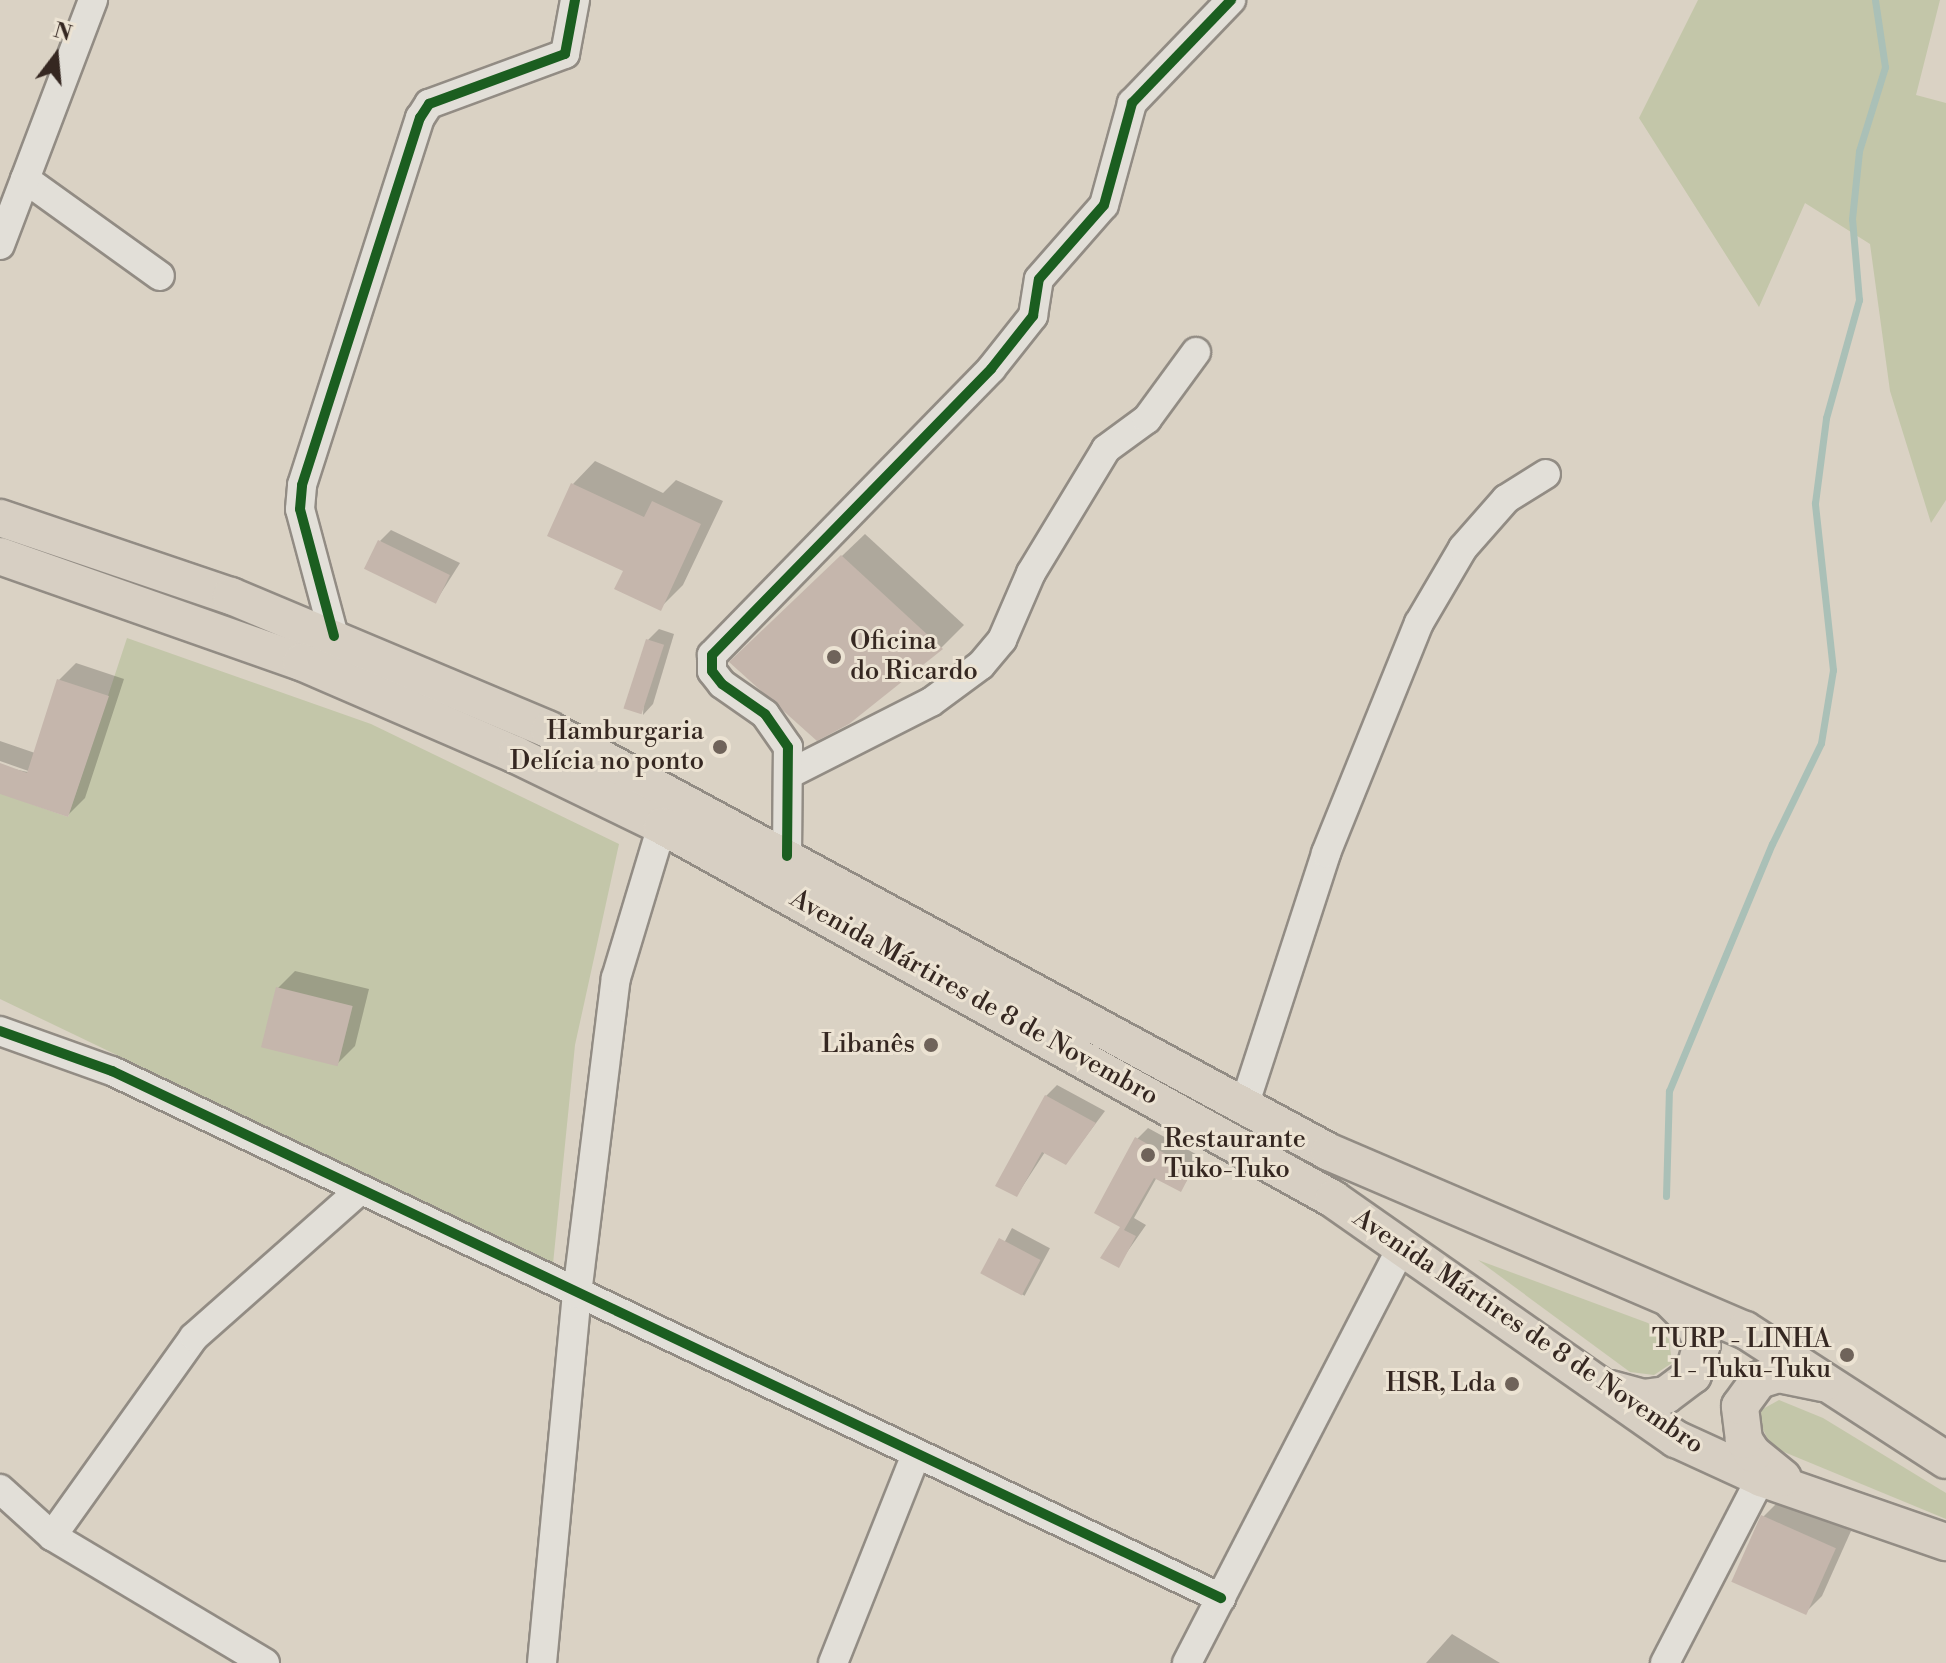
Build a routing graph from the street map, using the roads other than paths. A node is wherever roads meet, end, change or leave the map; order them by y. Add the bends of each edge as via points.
1 (93, 0) edge
2 (575, 0) edge
3 (1231, 0) edge
4 (25, 179) junction
5 (0, 245) edge
6 (160, 276) dead end
7 (1196, 352) dead end
8 (1546, 474) dead end
9 (0, 518) edge
10 (0, 556) edge
11 (334, 636) junction
12 (789, 774) junction
13 (662, 826) junction
14 (787, 856) junction
15 (0, 1031) edge
16 (1244, 1106) junction
17 (360, 1190) junction
18 (1402, 1246) junction
19 (577, 1294) junction
20 (1665, 1294) junction
21 (1836, 1385) junction
22 (1597, 1386) junction
23 (916, 1454) junction
24 (1946, 1460) edge
25 (1761, 1478) junction
26 (0, 1489) edge
27 (1800, 1491) junction
28 (52, 1536) junction
29 (1946, 1542) edge
30 (1221, 1598) junction
31 (265, 1663) edge
32 (542, 1663) edge
33 (833, 1663) edge
34 (1187, 1663) edge
35 (1665, 1663) edge

1 - 4 street
2 - 11 street via 565,54 429,104 420,118 302,485 300,509
3 - 12 street via 1132,103 1104,205 1039,279 1033,316 991,369 712,655 712,671 722,684 779,732 788,747
4 - 5 street
4 - 6 street
7 - 12 street via 1147,419 1106,449 1031,573 1002,640 981,665 931,702
8 - 16 street via 1506,499 1463,548 1419,623 1326,853
9 - 11 main road, Avenida Mártires de 8 de Novembro
10 - 13 main road, Avenida Mártires de 8 de Novembro via 301,662 516,755
11 - 14 main road, Avenida Mártires de 8 de Novembro via 549,730
12 - 14 street
13 - 18 main road, Avenida Mártires de 8 de Novembro via 1244,1148
13 - 19 street via 616,978
14 - 16 main road, Avenida Mártires de 8 de Novembro
15 - 17 street via 112,1071
16 - 20 main road, Avenida Mártires de 8 de Novembro via 1419,1194
17 - 19 street
17 - 28 street via 194,1337
18 - 22 main road, Avenida Mártires de 8 de Novembro
18 - 30 street
19 - 23 street
19 - 32 street
20 - 21 main road, Avenida Mártires de 8 de Novembro via 1745,1330
20 - 22 main road via 1694,1323 1702,1344 1693,1375 1666,1395 1643,1398
21 - 24 main road, Avenida Mártires de 8 de Novembro
21 - 27 main road via 1779,1374 1759,1380 1740,1406 1738,1424 1753,1454
22 - 25 main road, Avenida Mártires de 8 de Novembro via 1676,1439
23 - 30 street
23 - 33 street
25 - 27 main road, Avenida Mártires de 8 de Novembro
25 - 35 street
26 - 28 street
27 - 29 main road, Avenida Mártires de 8 de Novembro
28 - 31 street
30 - 34 street

